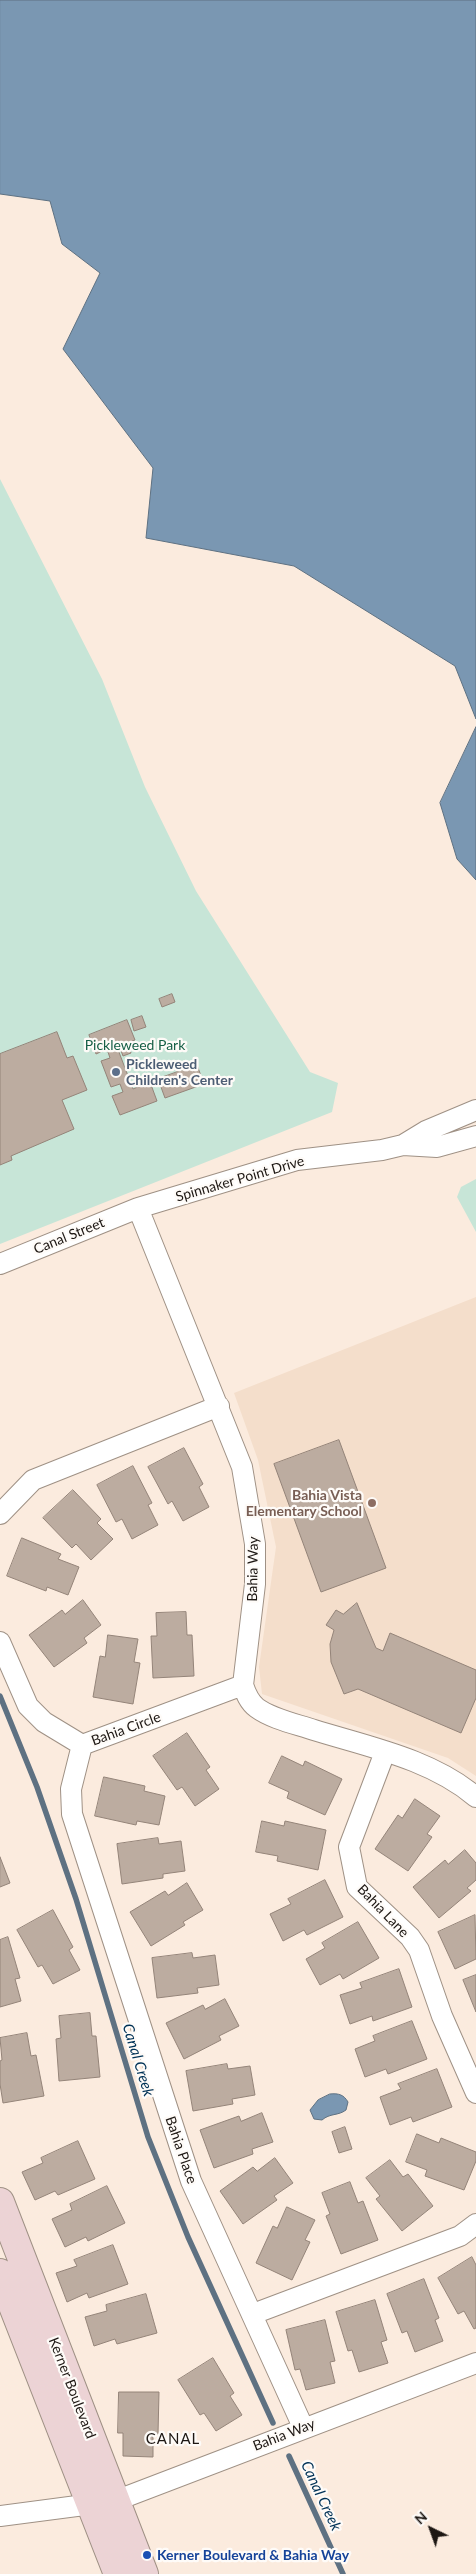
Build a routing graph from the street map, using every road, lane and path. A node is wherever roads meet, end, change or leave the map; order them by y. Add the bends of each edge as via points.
1 (476, 1110) edge
2 (476, 1136) edge
3 (403, 1145) junction
4 (138, 1208) junction
5 (0, 1264) edge
6 (219, 1406) junction
7 (0, 1514) edge
8 (0, 1642) edge
9 (243, 1685) junction
10 (82, 1745) junction
11 (385, 1752) junction
12 (476, 1797) edge
13 (476, 2093) edge
14 (0, 2204) edge
15 (476, 2224) edge
16 (0, 2273) edge
17 (253, 2314) junction
18 (476, 2363) edge
19 (303, 2427) junction
20 (103, 2503) junction
21 (0, 2516) edge
22 (118, 2574) edge
23 (144, 2574) edge

1 - 3 street, Spinnaker Point Drive via 426,1131
2 - 3 street, Spinnaker Point Drive via 437,1147
3 - 4 street, Spinnaker Point Drive via 297,1160
4 - 5 street, Canal Street
4 - 6 street, Bahia Way
6 - 7 street via 33,1480
6 - 9 street, Bahia Way via 242,1467 255,1544 255,1584
8 - 10 street, Bahia Circle via 28,1706 44,1722
9 - 10 street, Bahia Circle
9 - 11 street via 246,1697 267,1713
10 - 17 street, Bahia Place via 71,1789 72,1814 191,2181
11 - 12 street via 445,1775
11 - 13 street, Bahia Lane via 349,1847 357,1887 410,1937 419,1950 442,2016
14 - 20 street, Kerner Boulevard
15 - 17 street via 460,2236
16 - 20 street, Kerner Boulevard
17 - 19 street, Bahia Place
18 - 19 street, Bahia Way
19 - 20 street, Bahia Way
20 - 21 street, Bahia Way
20 - 22 street, Kerner Boulevard
20 - 23 street, Kerner Boulevard

